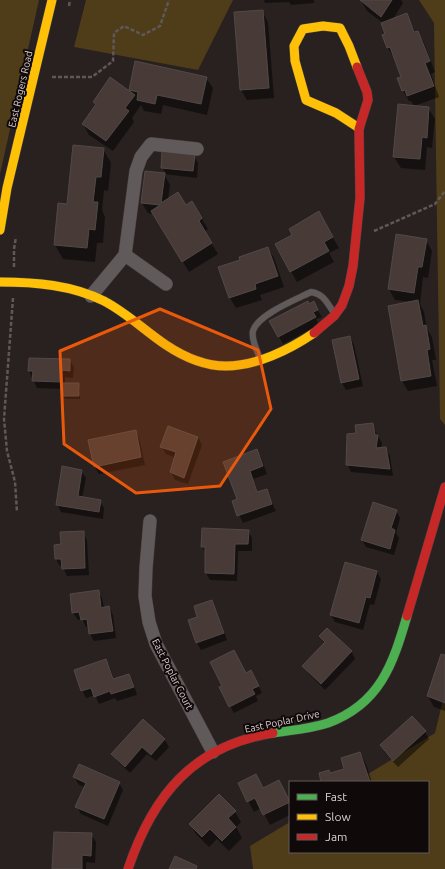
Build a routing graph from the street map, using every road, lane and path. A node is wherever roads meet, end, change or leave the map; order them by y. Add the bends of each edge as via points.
1 (52, 0) edge
2 (70, 0) edge
3 (169, 0) edge
4 (69, 8) dead end
5 (54, 70) dead end
6 (359, 128) junction
7 (197, 150) dead end
8 (445, 191) edge
9 (0, 230) edge
10 (16, 235) dead end
11 (357, 239) junction
12 (125, 256) junction
13 (0, 282) edge
14 (14, 282) junction
15 (166, 284) dead end
16 (91, 296) junction
17 (335, 315) junction
18 (260, 358) junction
19 (445, 487) edge
20 (17, 512) dead end
21 (150, 521) dead end
22 (213, 752) junction
23 (128, 869) edge

1 - 9 street, East Rogers Road via 7,188
2 - 4 path
3 - 5 path via 160,26 143,35 124,26 114,33 113,61 92,77 52,77
6 - 6 street via 336,113 306,100 295,61 294,46 303,29 323,26 340,28 350,45 368,98
6 - 11 street via 361,195
7 - 12 street via 150,144 141,157 136,171
8 - 11 path via 435,204
10 - 14 path
11 - 17 street via 348,288 342,306
12 - 15 street
12 - 16 street
13 - 14 street
14 - 16 street via 62,287
14 - 20 path via 4,419 7,451 15,482
16 - 18 street via 115,308 176,351 197,361 228,366
17 - 18 street via 329,323 300,342
17 - 18 lane via 318,293 311,292 271,312 260,320 252,331
19 - 22 street, East Poplar Drive via 396,653 377,689 363,703 339,718 314,726 239,741
21 - 22 street, East Poplar Court via 145,596 149,622 156,644
22 - 23 street, East Poplar Drive via 165,793 144,826

